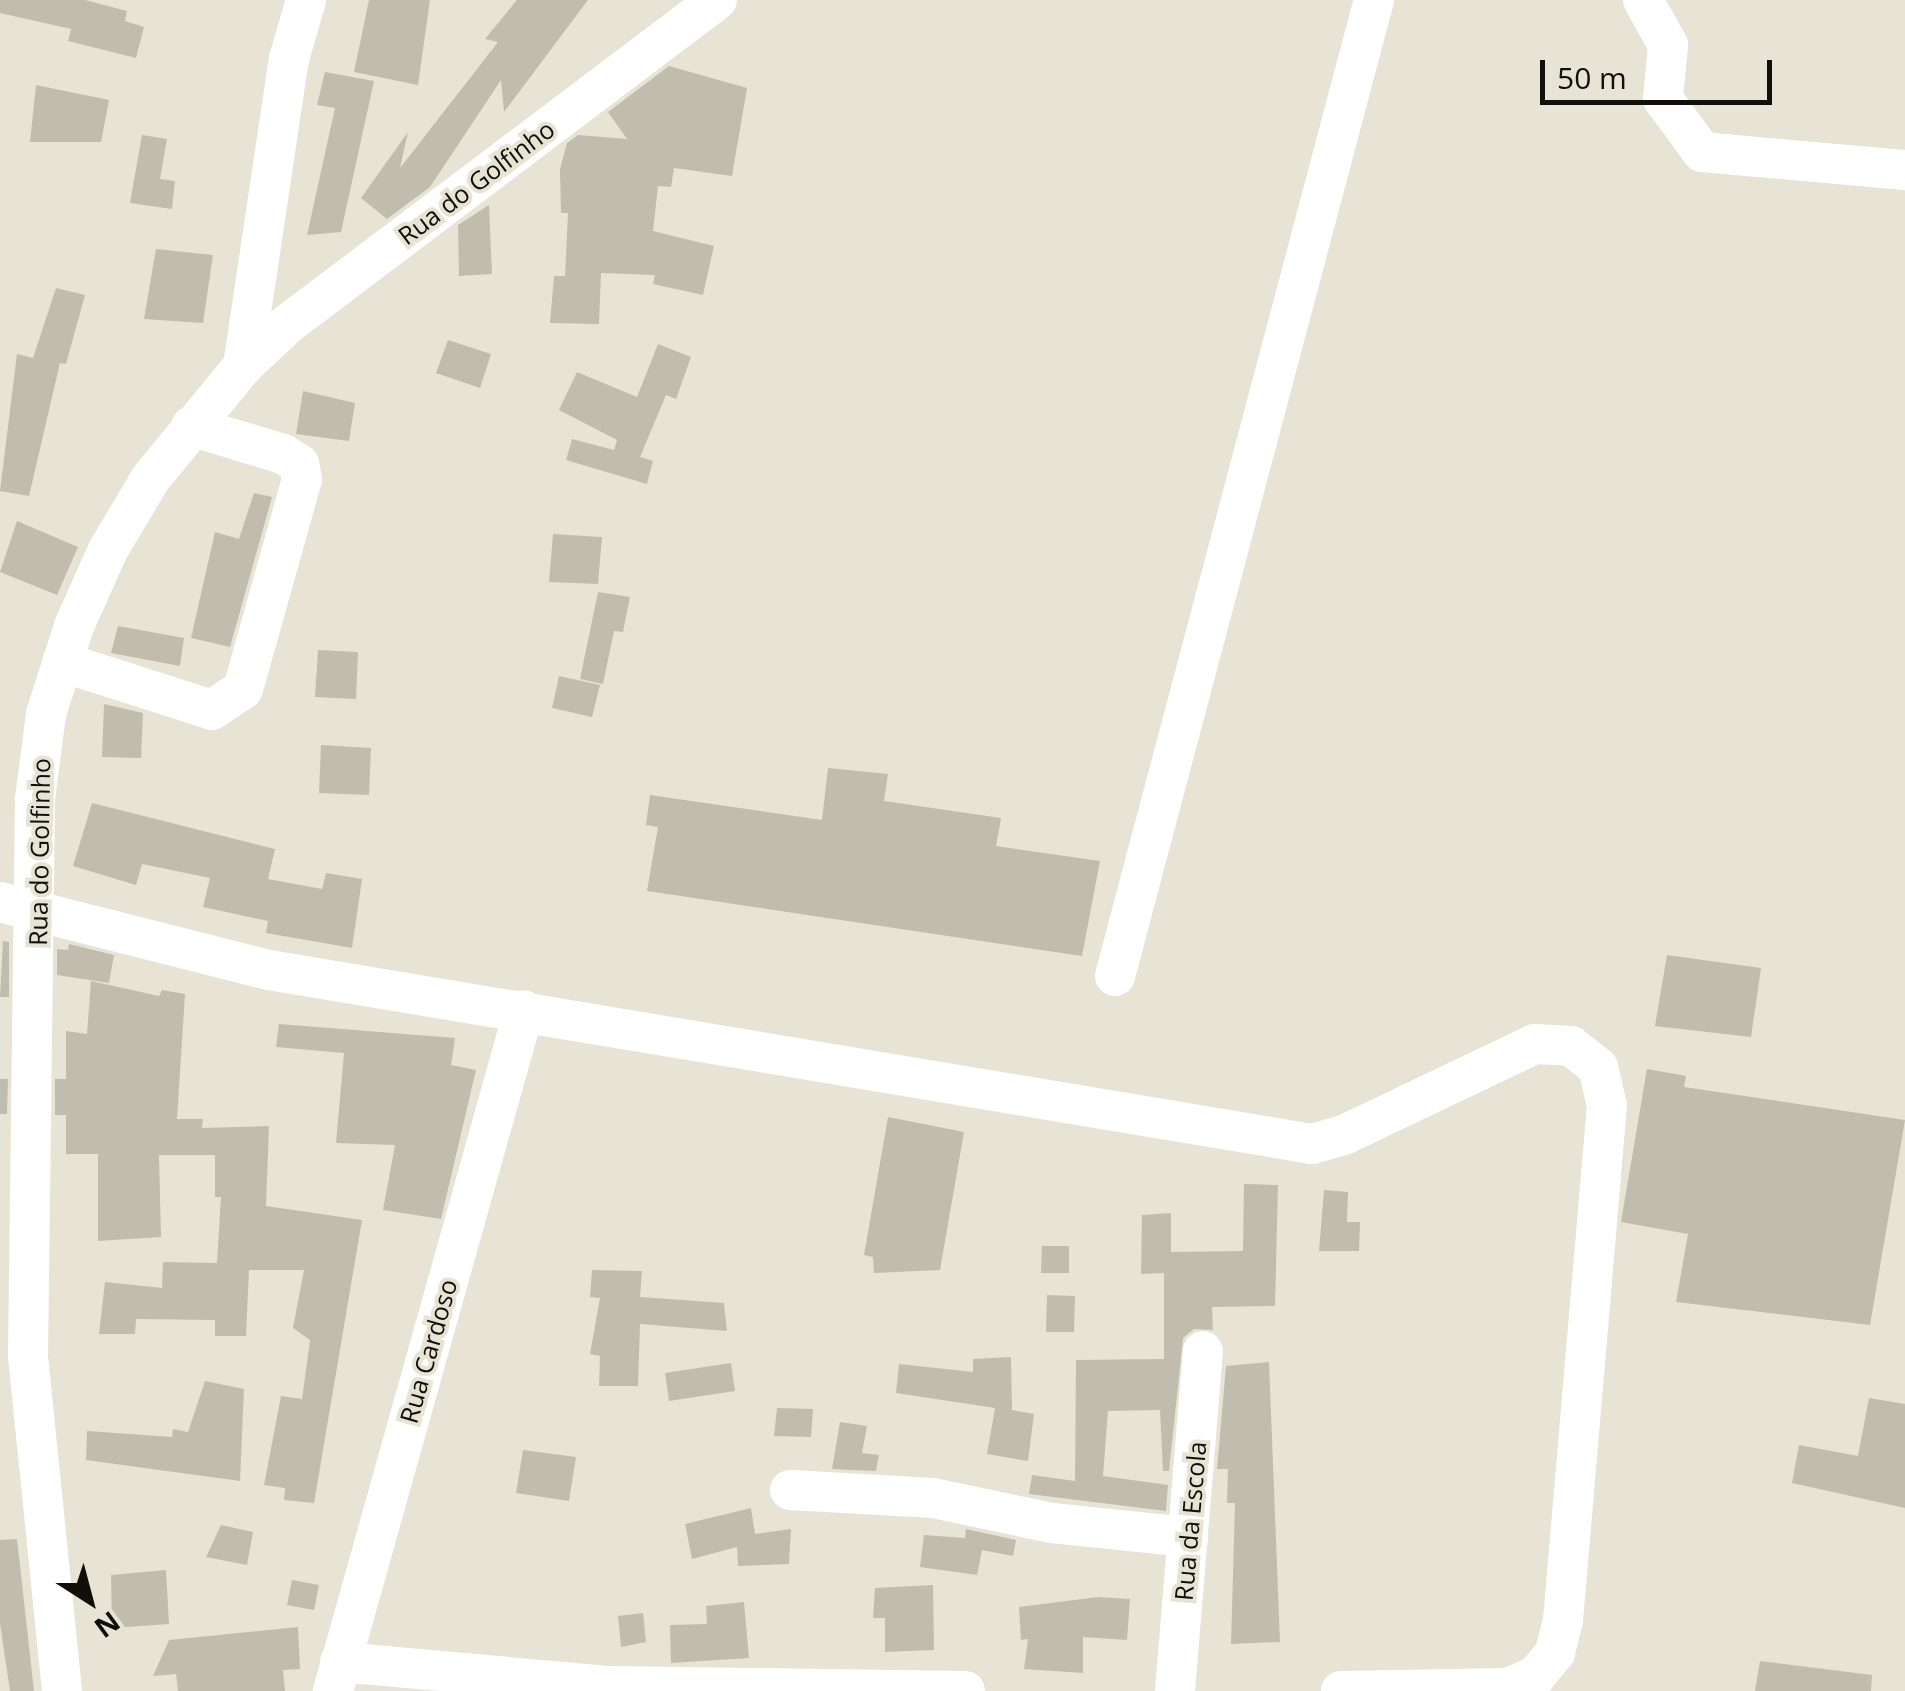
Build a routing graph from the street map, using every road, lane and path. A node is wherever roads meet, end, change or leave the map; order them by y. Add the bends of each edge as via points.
1 (306, 0) edge
2 (717, 0) edge
3 (1374, 0) edge
4 (1643, 0) edge
5 (1905, 170) edge
6 (243, 366) junction
7 (192, 426) junction
8 (62, 662) junction
9 (0, 902) edge
10 (38, 914) junction
11 (1115, 976) dead end
12 (524, 1010) junction
13 (1203, 1351) dead end
14 (790, 1490) dead end
15 (1188, 1538) junction
16 (337, 1677) edge
17 (62, 1691) edge
18 (966, 1691) edge
19 (1175, 1691) edge
20 (1340, 1691) edge

1 - 6 street via 290,59
2 - 6 street, Rua do Golfinho via 289,323
3 - 11 street
4 - 5 street via 1668,45 1663,99 1702,152
6 - 7 street, Rua do Golfinho
7 - 8 street, Rua do Golfinho via 108,550
7 - 8 street via 283,454 298,464 302,479 243,689 212,710
8 - 10 street, Rua do Golfinho via 46,714 35,799
9 - 10 street
10 - 12 street via 269,970
10 - 17 street, Rua do Golfinho via 28,1358
12 - 16 street, Rua Cardoso
12 - 20 street via 1312,1144 1535,1044 1571,1046 1598,1067 1607,1105 1555,1653 1536,1676 1508,1688
13 - 15 street, Rua da Escola
14 - 15 street via 934,1498 1052,1523
15 - 19 street, Rua da Escola
16 - 18 street

